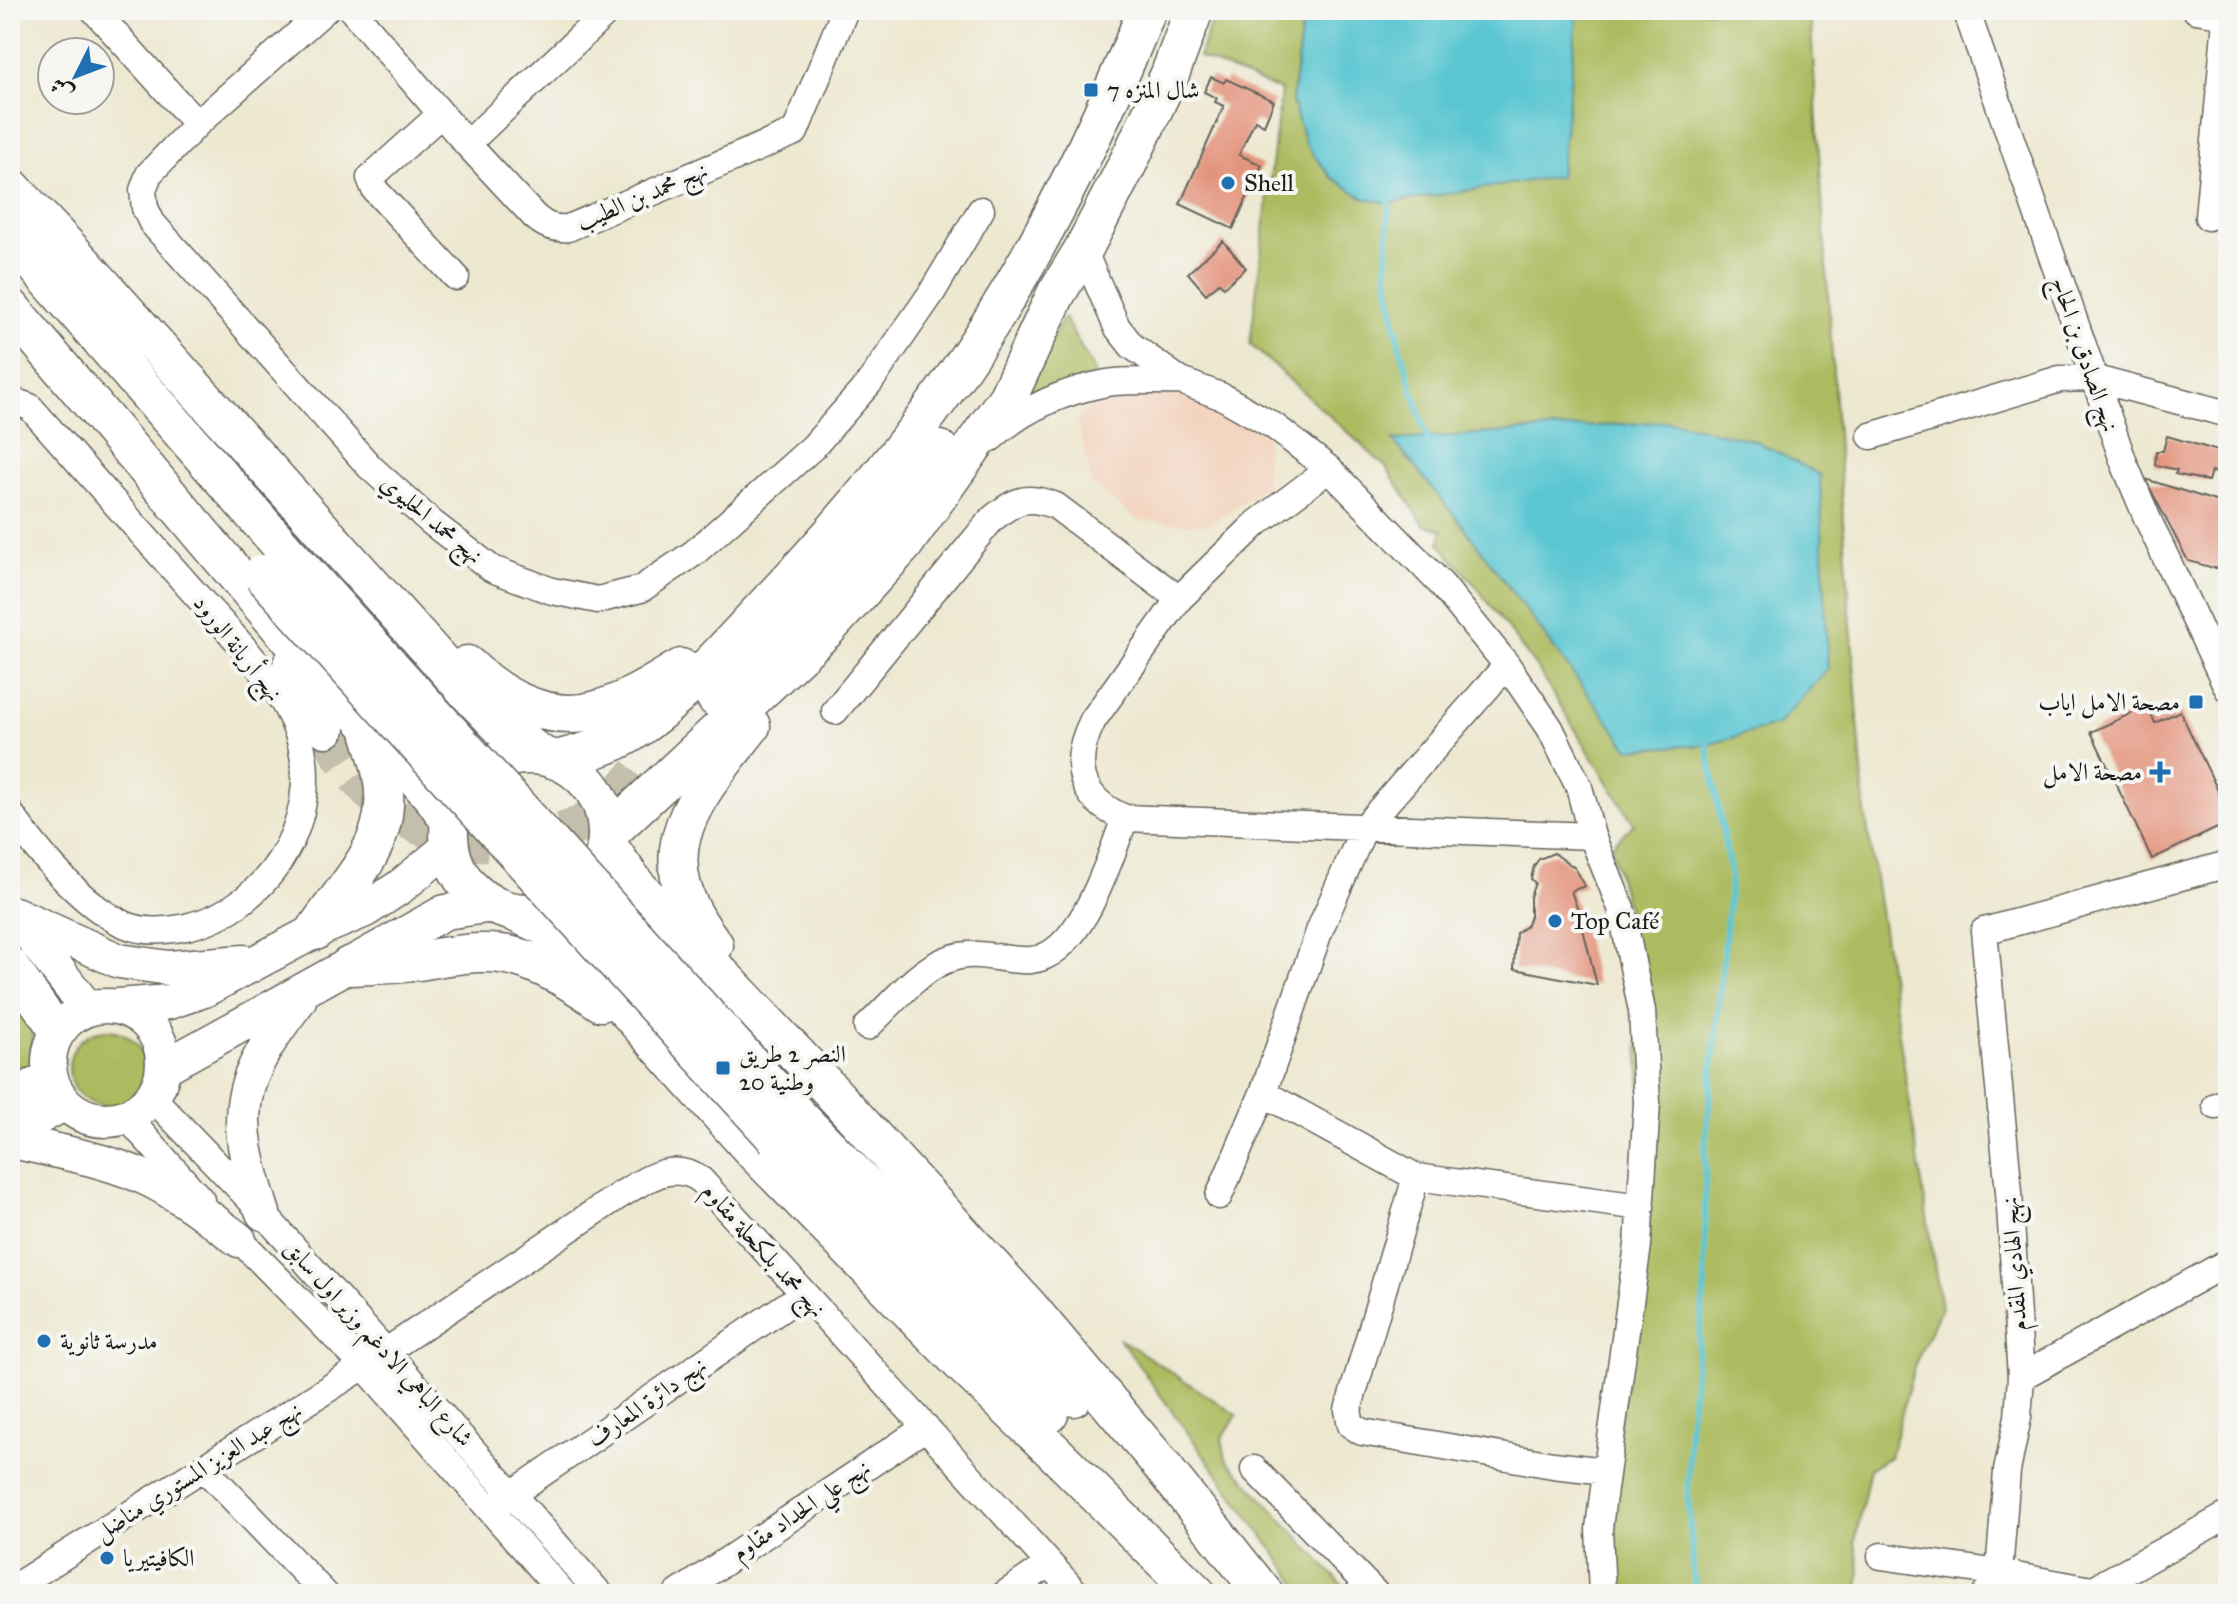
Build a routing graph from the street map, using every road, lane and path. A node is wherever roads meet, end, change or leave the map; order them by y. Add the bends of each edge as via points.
1 (94, 10) edge
2 (325, 10) edge
3 (352, 10) edge
4 (609, 10) edge
5 (845, 10) edge
6 (1147, 10) edge
7 (1194, 10) edge
8 (1966, 10) edge
9 (2196, 10) edge
10 (2227, 13) edge
11 (441, 114) junction
12 (197, 124) junction
13 (467, 144) junction
14 (10, 186) edge
15 (981, 210) dead end
16 (2208, 217) dead end
17 (10, 236) edge
18 (1083, 250) junction
19 (10, 276) edge
20 (456, 277) dead end
21 (1056, 294) junction
22 (22, 321) edge
23 (2092, 378) junction
24 (1181, 381) junction
25 (10, 400) edge
26 (2228, 414) edge
27 (1871, 436) dead end
28 (1329, 469) junction
29 (282, 486) junction
30 (937, 497) junction
31 (273, 562) junction
32 (787, 584) junction
33 (1179, 599) junction
34 (827, 629) junction
35 (1507, 665) junction
36 (2228, 689) edge
37 (835, 711) dead end
38 (326, 728) tunnel mouth
39 (369, 728) junction
40 (550, 758) junction
41 (637, 774) tunnel mouth
42 (10, 813) edge
43 (1125, 818) junction
44 (1364, 828) junction
45 (450, 833) junction
46 (1592, 836) junction
47 (607, 839) junction
48 (2228, 864) edge
49 (504, 909) junction
50 (12, 911) edge
51 (315, 931) junction
52 (268, 958) junction
53 (10, 964) edge
54 (349, 966) junction
55 (308, 990) junction
56 (103, 1007) junction
57 (867, 1027) dead end
58 (57, 1031) junction
59 (653, 1042) junction
60 (820, 1079) junction
61 (57, 1090) junction
62 (1263, 1093) junction
63 (147, 1094) junction
64 (10, 1097) edge
65 (786, 1126) junction
66 (10, 1133) edge
67 (10, 1140) edge
68 (1416, 1177) junction
69 (1219, 1196) dead end
70 (1641, 1207) junction
71 (263, 1213) junction
72 (239, 1240) junction
73 (2228, 1262) edge
74 (803, 1294) junction
75 (386, 1351) junction
76 (364, 1366) junction
77 (2021, 1377) junction
78 (926, 1427) junction
79 (204, 1468) junction
80 (1254, 1469) dead end
81 (1606, 1471) junction
82 (513, 1494) junction
83 (491, 1508) junction
84 (2228, 1515) edge
85 (1881, 1556) dead end
86 (1049, 1564) junction
87 (1993, 1583) edge
88 (10, 1590) edge
89 (2091, 1592) edge
90 (325, 1594) edge
91 (564, 1594) edge
92 (600, 1594) edge
93 (677, 1594) edge
94 (1005, 1594) edge
95 (1077, 1594) edge
96 (1197, 1594) edge
97 (1212, 1594) edge
98 (1252, 1594) edge
99 (1264, 1594) edge
100 (1376, 1594) edge
101 (1602, 1594) edge

1 - 12 street
2 - 12 street, نهج محمد الحليوي
3 - 11 street, نهج محمد بن الطيب
4 - 13 street
5 - 13 street, نهج محمد بن الطيب via 795,132 568,228 543,223
6 - 32 highway via 1089,144 989,325 894,457
7 - 18 highway via 1170,74
8 - 23 street, نهج الصادق بن الحاج
9 - 10 street
10 - 16 street
11 - 13 street, نهج محمد بن الطيب
11 - 20 street via 370,178 375,190
12 - 15 street, نهج محمد الحليوي via 149,174 143,190 152,223 370,467 431,522 492,569 552,591 598,600 641,589 694,553 813,447 870,382
14 - 29 highway
17 - 31 highway
18 - 21 highway
18 - 24 street via 1117,327 1132,346
19 - 31 highway
21 - 30 highway via 1008,397
21 - 41 highway via 919,479 846,567
22 - 38 highway via 147,493 297,671
22 - 39 highway
23 - 26 street
23 - 27 street via 2039,383
23 - 36 street, نهج الصادق بن الحاج via 2148,520
24 - 28 street via 1274,426
24 - 30 street via 1109,383 1065,394 1020,414
25 - 42 street, نهج أريانة الورود via 30,407 261,668 294,721 306,791 300,824 279,863 255,892 227,913 165,931 125,924 84,897 38,852
28 - 33 street via 1257,523
28 - 35 street via 1441,584
29 - 32 highway via 477,675 524,706 544,711 597,710 632,696 690,662
29 - 40 highway via 502,728
30 - 34 highway via 904,544
31 - 65 highway, bridge
32 - 40 highway via 698,678 630,733 597,749
33 - 37 street via 1056,506 1022,500 991,520
33 - 43 street via 1082,740 1080,761 1092,799
34 - 47 highway
34 - 60 highway via 710,778 684,825 678,850 678,875 705,934
35 - 44 street
35 - 46 street via 1550,728 1579,787
39 - 45 highway via 433,797
39 - 51 highway via 384,806 376,842
40 - 45 highway via 518,755 494,762 473,777 458,797
40 - 47 highway via 578,772 594,790 604,811
43 - 44 street
43 - 57 street via 1093,902 1060,948 1030,960 972,953 944,961
44 - 46 street
44 - 62 street via 1320,929
45 - 49 highway via 457,870 472,890
45 - 51 main road via 400,887 365,910
46 - 70 street via 1621,908 1642,1011 1647,1103
47 - 49 highway via 600,869 566,905 542,913
47 - 60 highway via 634,883
48 - 77 street, نهج الهادي المقدم via 1984,931
49 - 54 main road via 445,912
49 - 59 highway via 563,939
50 - 52 main road via 119,961 169,968
50 - 56 main road
51 - 52 main road
52 - 56 main road via 169,1002
53 - 58 main road
54 - 55 main road
54 - 59 highway via 441,955 524,959 574,984
55 - 63 main road
55 - 71 main road via 254,1065 245,1097 242,1135
56 - 58 main road via 70,1017
56 - 63 main road via 137,1015 152,1029 161,1047
58 - 61 main road via 48,1054
59 - 96 highway via 964,1366
60 - 99 highway via 1028,1306
61 - 63 main road via 78,1113 110,1120
61 - 64 main road
61 - 66 main road
62 - 68 street
62 - 69 street
63 - 71 street, شارع الباهي الادغم وزير اول سابق
63 - 72 street, شارع الباهي الادغم وزير اول سابق via 170,1168
65 - 97 highway
65 - 98 highway via 1053,1375
67 - 72 main road via 150,1180
68 - 70 street
68 - 81 street via 1348,1410 1351,1425 1362,1432
70 - 81 street
71 - 75 street, شارع الباهي الادغم وزير اول سابق
72 - 76 street, شارع الباهي الادغم وزير اول سابق
73 - 77 street
74 - 75 street, نهج محمد بلكحلة مقاوم via 701,1180 688,1171 671,1171 620,1195
74 - 78 street, نهج محمد بلكحلة مقاوم
74 - 82 street, نهج دائرة المعارف
75 - 76 street, نهج عبد العزيز المستوري مناضل
75 - 82 street, شارع الباهي الادغم وزير اول سابق
76 - 79 street, نهج عبد العزيز المستوري مناضل
76 - 83 street, شارع الباهي الادغم وزير اول سابق
77 - 87 street, نهج الهادي المقدم
78 - 86 street, نهج محمد بلكحلة مقاوم
78 - 93 street, نهج علي الحداد مقاوم
79 - 88 street, نهج عبد العزيز المستوري مناضل
79 - 90 street
80 - 100 street
81 - 101 street via 1599,1529
82 - 83 street, نهج دائرة المعارف
82 - 92 street, شارع الباهي الادغم وزير اول سابق
83 - 91 street, شارع الباهي الادغم وزير اول سابق
84 - 89 street
85 - 87 street
86 - 94 street
86 - 95 street, نهج محمد بلكحلة مقاوم
87 - 89 street

